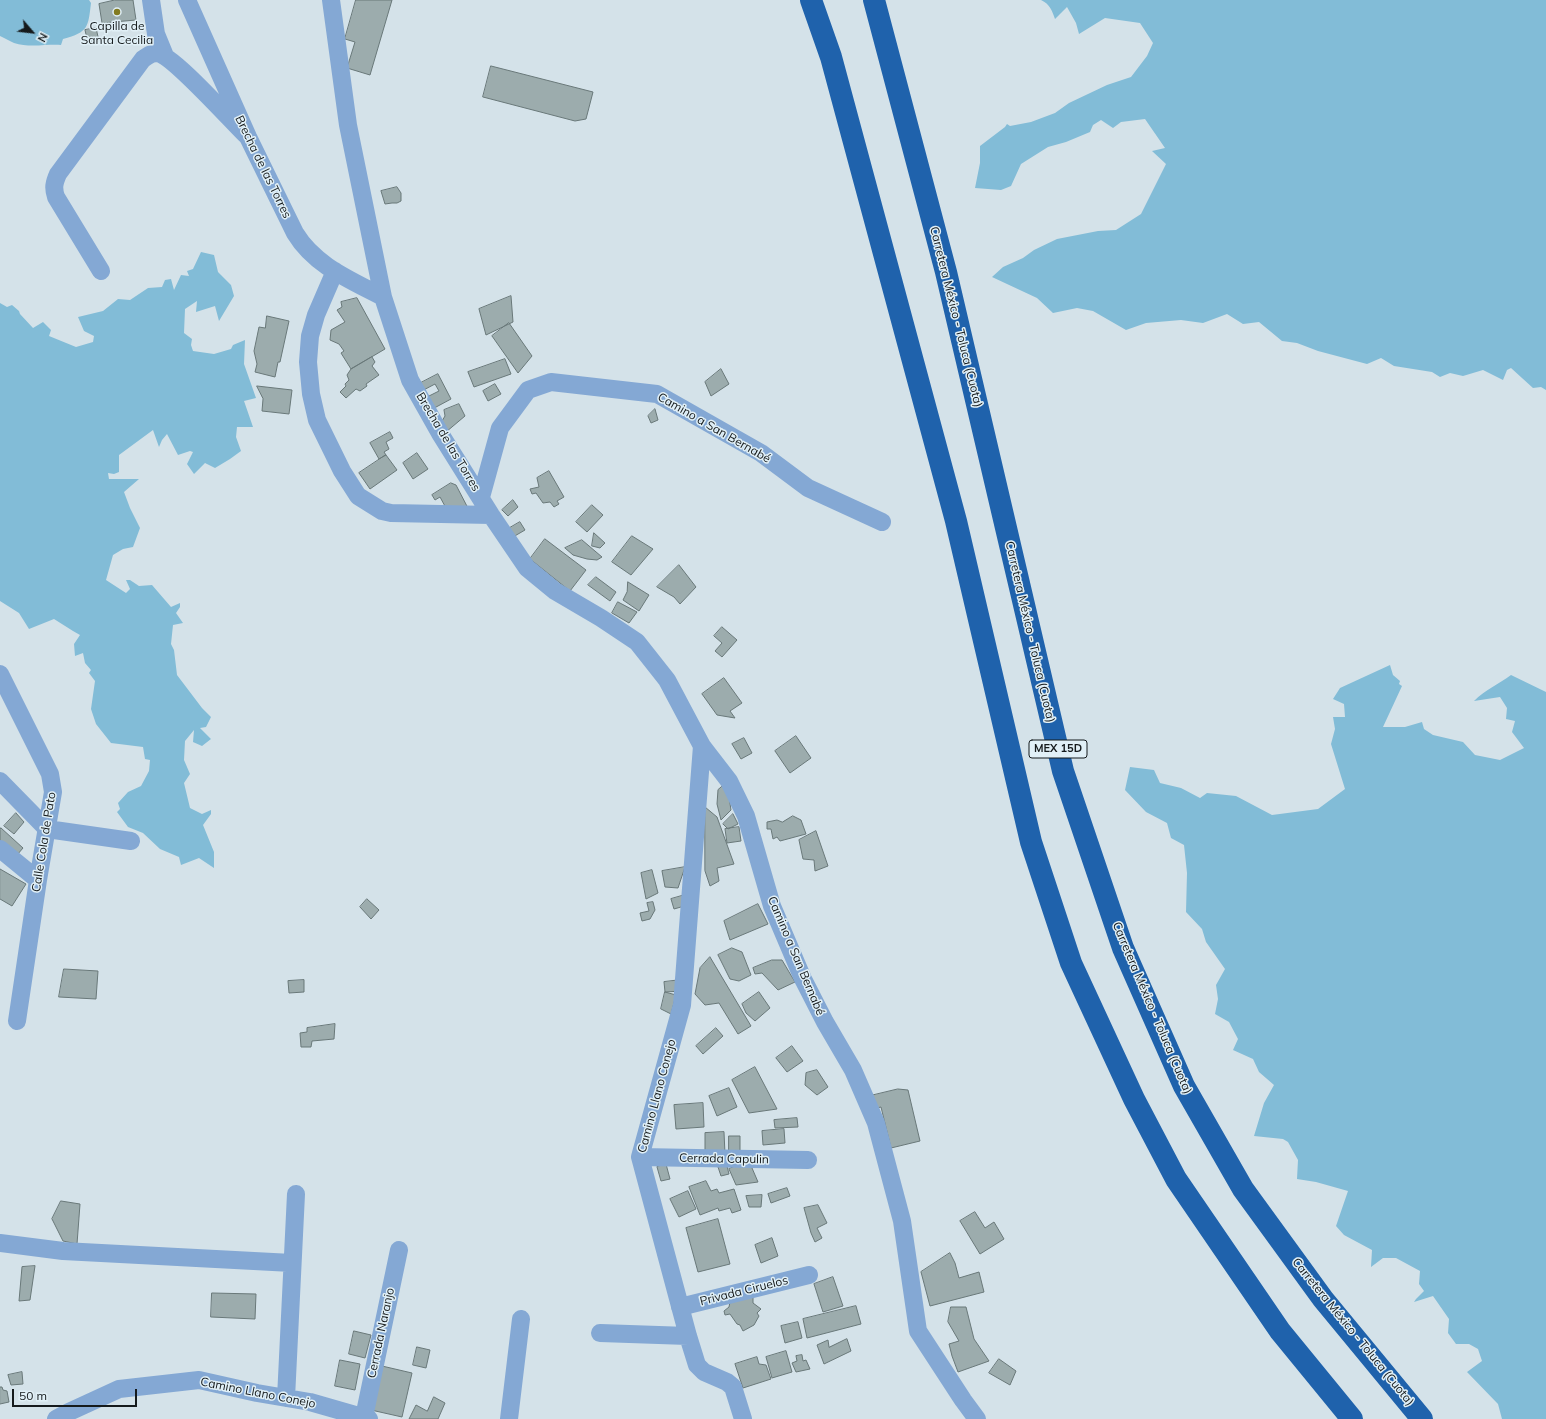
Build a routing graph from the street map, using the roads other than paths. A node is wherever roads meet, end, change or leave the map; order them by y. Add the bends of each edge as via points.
1 (151, 0) edge
2 (187, 0) edge
3 (331, 0) edge
4 (811, 0) edge
5 (874, 0) edge
6 (165, 56) junction
7 (248, 137) junction
8 (102, 271) dead end
9 (334, 271) junction
10 (383, 297) junction
11 (481, 497) junction
12 (491, 515) junction
13 (882, 522) dead end
14 (0, 674) edge
15 (702, 746) junction
16 (0, 781) edge
17 (47, 829) junction
18 (131, 841) dead end
19 (0, 850) edge
20 (38, 880) junction
21 (17, 1021) dead end
22 (640, 1157) junction
23 (808, 1160) dead end
24 (296, 1194) dead end
25 (0, 1243) edge
26 (399, 1250) dead end
27 (292, 1263) junction
28 (809, 1275) dead end
29 (680, 1307) junction
30 (521, 1319) dead end
31 (600, 1333) dead end
32 (688, 1336) junction
33 (286, 1398) junction
34 (367, 1418) edge
35 (56, 1419) edge
36 (509, 1419) edge
37 (743, 1419) edge
38 (977, 1419) edge
39 (1352, 1419) edge
40 (1422, 1419) edge

1 - 6 street via 156,34
2 - 7 street, Brecha de las Torres
3 - 10 street, Brecha de las Torres via 348,125
4 - 39 highway, MEX 15D via 831,57 956,521 1031,842 1071,963 1134,1100 1176,1179 1280,1331
5 - 40 highway, Carretera México - Toluca (Cuota) / MEX 15D via 946,272 1063,771 1123,948 1184,1086 1244,1189 1323,1299
6 - 7 street
6 - 8 street via 150,53 143,59 54,182 56,196
7 - 9 street, Brecha de las Torres via 295,234 317,260
9 - 10 street, Brecha de las Torres
9 - 12 street via 310,336 308,362 311,394 317,420 339,466 358,496 391,513
10 - 11 street, Brecha de las Torres via 410,380 441,435
11 - 12 street, Camino a San Bernabé
11 - 13 street, Camino a San Bernabé via 500,428 528,390 551,382 657,394 761,453 808,488
12 - 15 street, Camino a San Bernabé via 527,568 555,591 637,642 667,680
14 - 17 street, Calle Cola de Pato via 50,774 53,792
15 - 22 street, Camino Llano Conejo via 682,1004
15 - 38 street, Camino a San Bernabé via 729,780 746,816 772,906 803,979 852,1070 876,1123 902,1221 918,1331
16 - 17 street
17 - 18 street
17 - 20 street, Calle Cola de Pato
19 - 20 street
20 - 21 street, Calle Cola de Pato
22 - 23 street, Cerrada Capulin
22 - 29 street, Camino Llano Conejo
24 - 27 street
25 - 27 street via 63,1251
26 - 34 street, Cerrada Naranjo
27 - 33 street
28 - 29 street, Privada Ciruelos
29 - 32 street, Camino Llano Conejo
30 - 36 street
31 - 32 street
32 - 37 street, Camino Llano Conejo via 697,1364 704,1372 733,1387
33 - 34 street, Camino Llano Conejo
33 - 35 street, Camino Llano Conejo via 199,1380 119,1389

